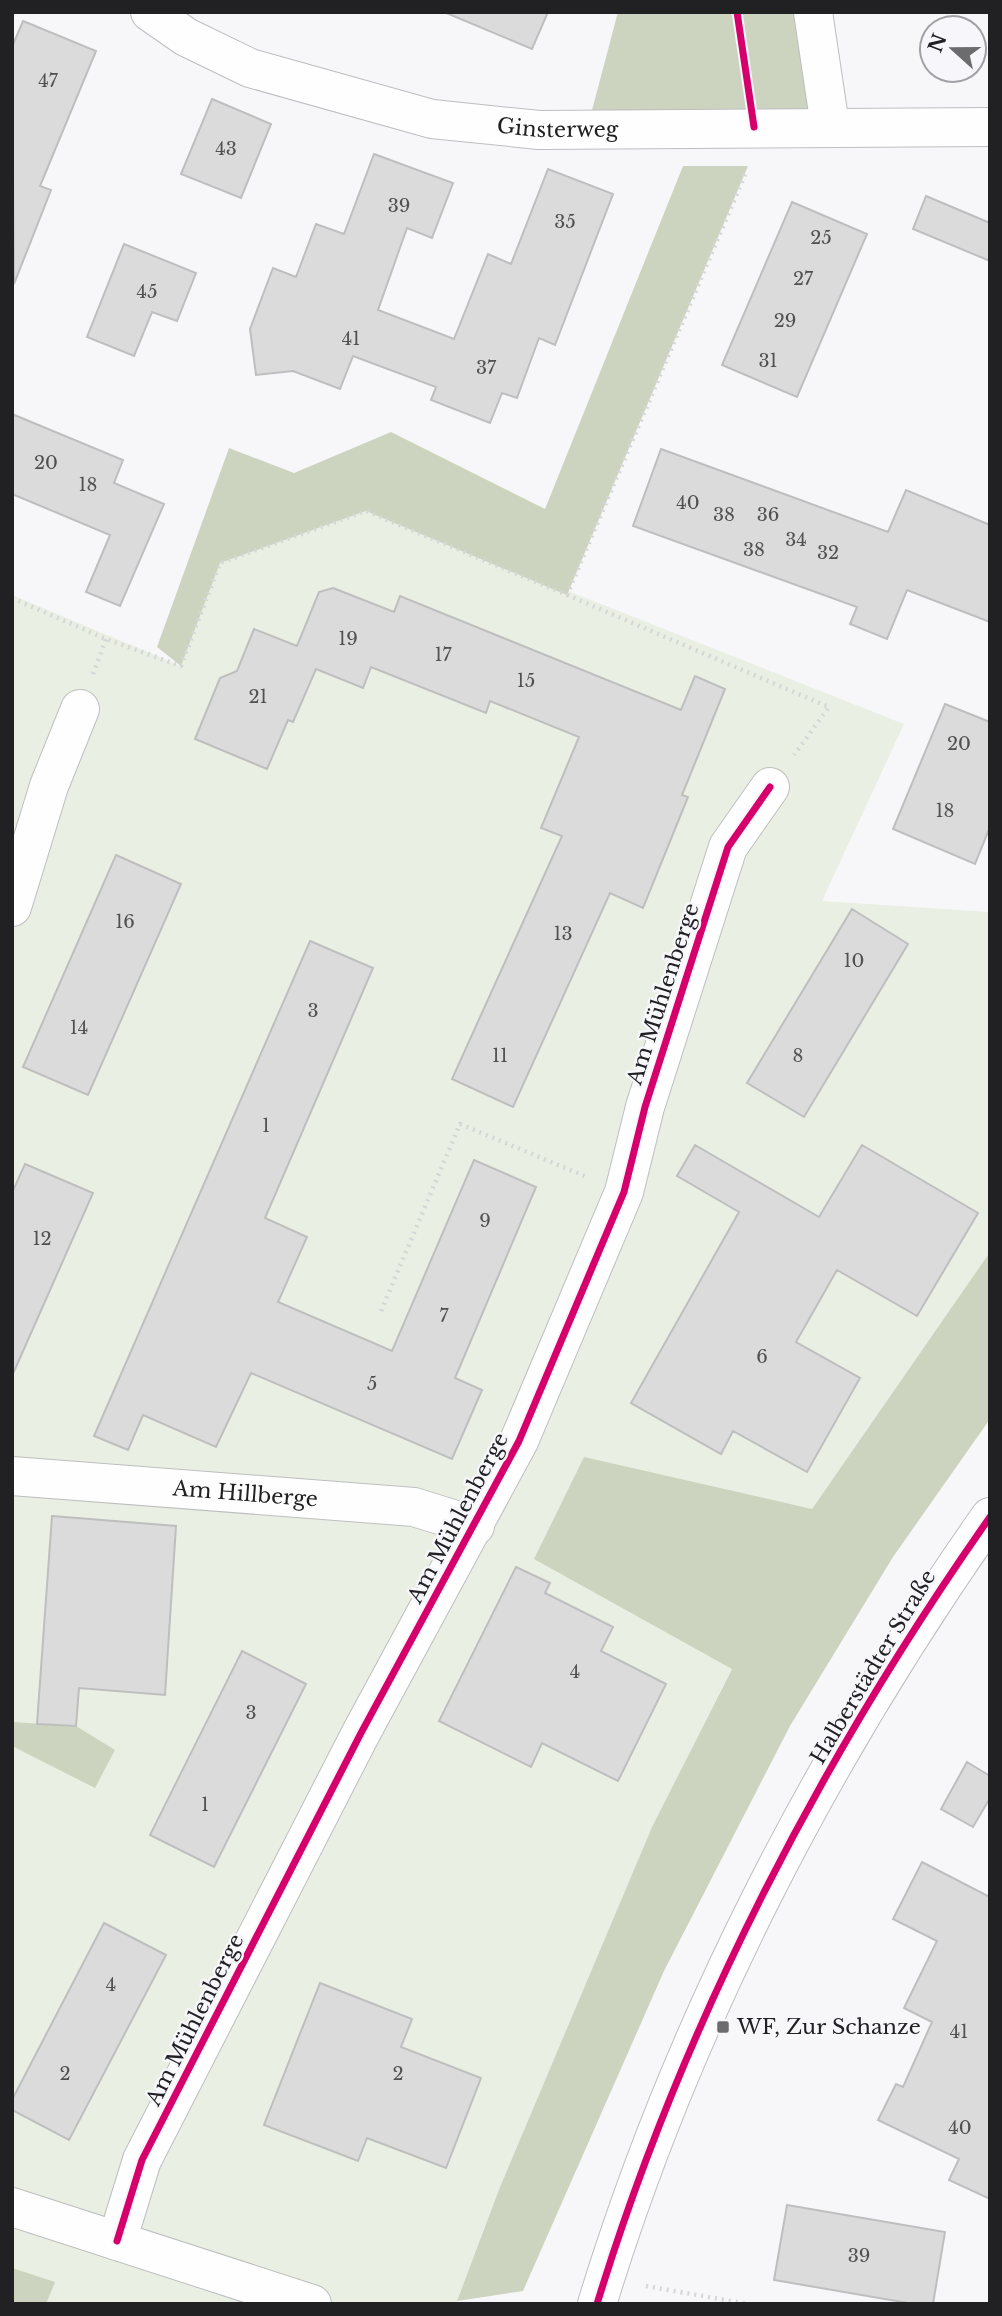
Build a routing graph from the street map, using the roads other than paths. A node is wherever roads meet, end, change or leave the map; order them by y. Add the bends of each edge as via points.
1 (150, 12) edge
2 (813, 12) edge
3 (830, 126) junction
4 (990, 127) edge
5 (80, 709) dead end
6 (770, 787) road end
7 (12, 907) edge
8 (12, 1476) edge
9 (990, 1517) edge
10 (475, 1526) junction
11 (12, 2207) edge
12 (117, 2241) junction
13 (601, 2291) edge
14 (312, 2304) edge

1 - 3 street, Ginsterweg via 186,37 250,68 432,119 539,130
2 - 3 street
3 - 4 street, Ginsterweg
5 - 7 street via 49,786
6 - 10 street, Am Mühlenberge via 728,847 645,1107 624,1192 519,1441
8 - 10 street, Am Hillberge via 414,1507
9 - 13 street, Halberstädter Straße via 848,1737 774,1873 679,2078
10 - 12 street, Am Mühlenberge via 361,1733 142,2160
11 - 12 street
12 - 14 street

